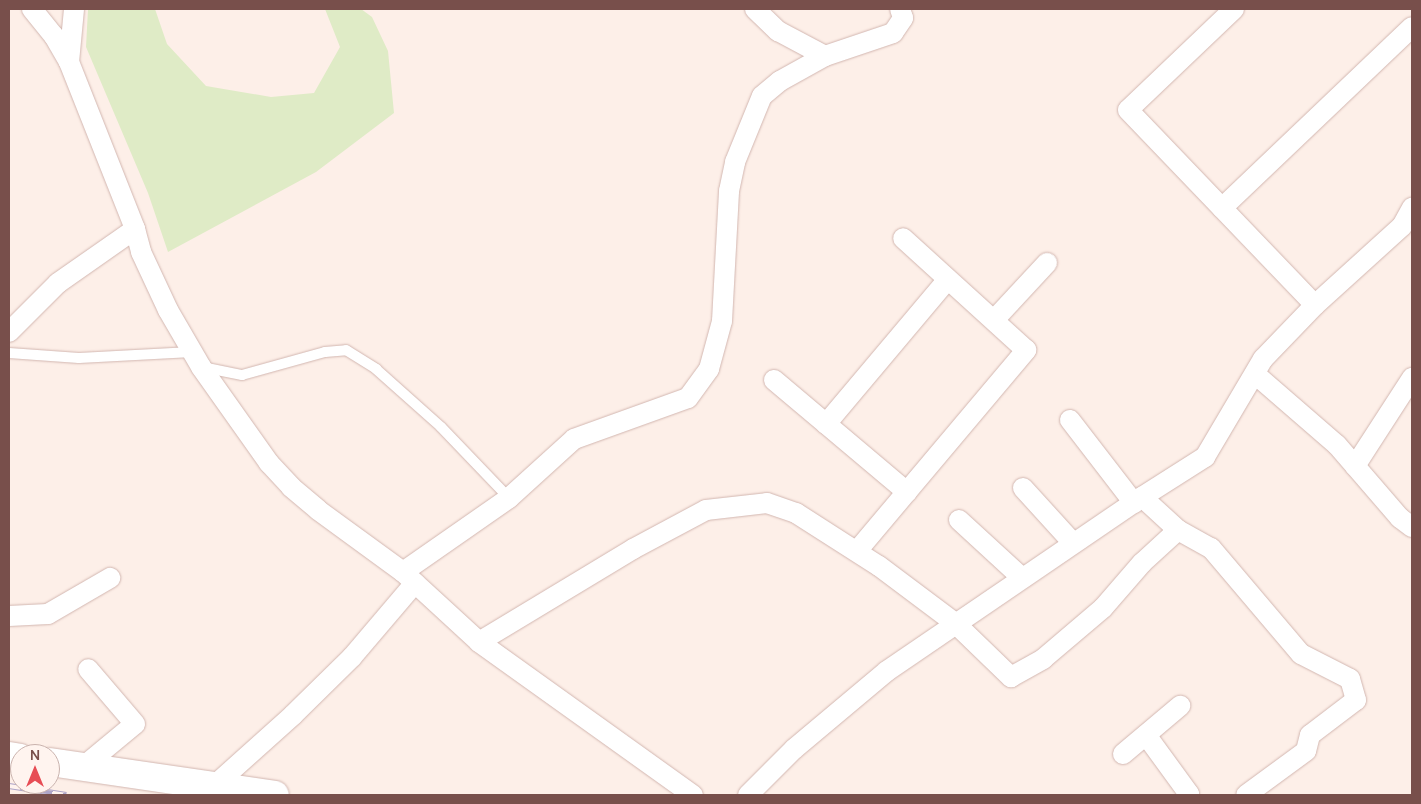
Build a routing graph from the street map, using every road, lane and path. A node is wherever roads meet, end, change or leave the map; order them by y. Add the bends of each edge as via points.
1 (32, 9) edge
2 (74, 9) edge
3 (755, 9) edge
4 (900, 9) edge
5 (1234, 9) edge
6 (1412, 27) edge
7 (825, 56) junction
8 (69, 62) junction
9 (1222, 208) junction
10 (1411, 213) edge
11 (134, 229) junction
12 (903, 238) dead end
13 (1047, 263) dead end
14 (948, 279) junction
15 (1315, 305) junction
16 (994, 320) junction
17 (9, 332) edge
18 (9, 353) edge
19 (197, 359) junction
20 (1255, 374) junction
21 (1412, 378) edge
22 (774, 380) dead end
23 (1070, 420) dead end
24 (826, 424) junction
25 (1355, 466) junction
26 (1023, 488) dead end
27 (907, 492) junction
28 (509, 498) junction
29 (1138, 500) junction
30 (959, 520) dead end
31 (1412, 527) edge
32 (1178, 530) junction
33 (1073, 544) junction
34 (857, 551) junction
35 (409, 577) junction
36 (110, 578) dead end
37 (1022, 578) junction
38 (9, 616) edge
39 (955, 624) junction
40 (479, 642) junction
41 (88, 669) dead end
42 (1180, 706) dead end
43 (1146, 735) junction
44 (1123, 754) dead end
45 (60, 764) edge
46 (83, 767) junction
47 (214, 786) junction
48 (274, 795) edge
49 (693, 795) edge
50 (748, 795) edge
51 (1186, 795) edge
52 (1246, 795) edge

1 - 8 street via 54,36
2 - 8 street
3 - 7 street via 778,31
4 - 7 street via 903,18 893,33
5 - 9 street via 1128,110
6 - 9 street
7 - 28 street via 762,96 736,162 729,191 722,322 709,369 699,385 688,398 574,439
8 - 11 street
9 - 15 street
10 - 15 street via 1402,226
11 - 17 street via 58,283
11 - 19 street via 168,310
12 - 14 street
13 - 16 street
14 - 16 street
14 - 24 street
15 - 20 street via 1263,359
16 - 27 street via 1026,350
18 - 19 lane via 79,358
19 - 28 lane via 242,375 325,352 346,350 376,369 434,421
19 - 35 street via 269,464 291,487
20 - 25 street via 1337,445
20 - 29 street via 1205,457
21 - 25 street
22 - 24 street
23 - 29 street
24 - 27 street
25 - 31 street via 1400,518
26 - 33 street
27 - 34 street
28 - 35 street
29 - 32 street
29 - 33 street
30 - 37 street
32 - 39 street via 1142,563 1103,608 1043,659 1011,677
32 - 52 street via 1211,548 1301,654 1350,679 1356,700 1310,735 1306,751
33 - 37 street
34 - 39 street
34 - 40 street via 796,513 767,502 706,510 633,549
35 - 40 street
35 - 47 street via 352,657
36 - 38 street via 48,614
37 - 39 street
39 - 50 street via 887,671 794,748
40 - 49 street
41 - 46 street via 136,724
42 - 43 street
43 - 44 street
43 - 51 street via 1189,794
45 - 46 street
46 - 47 street
47 - 48 street

